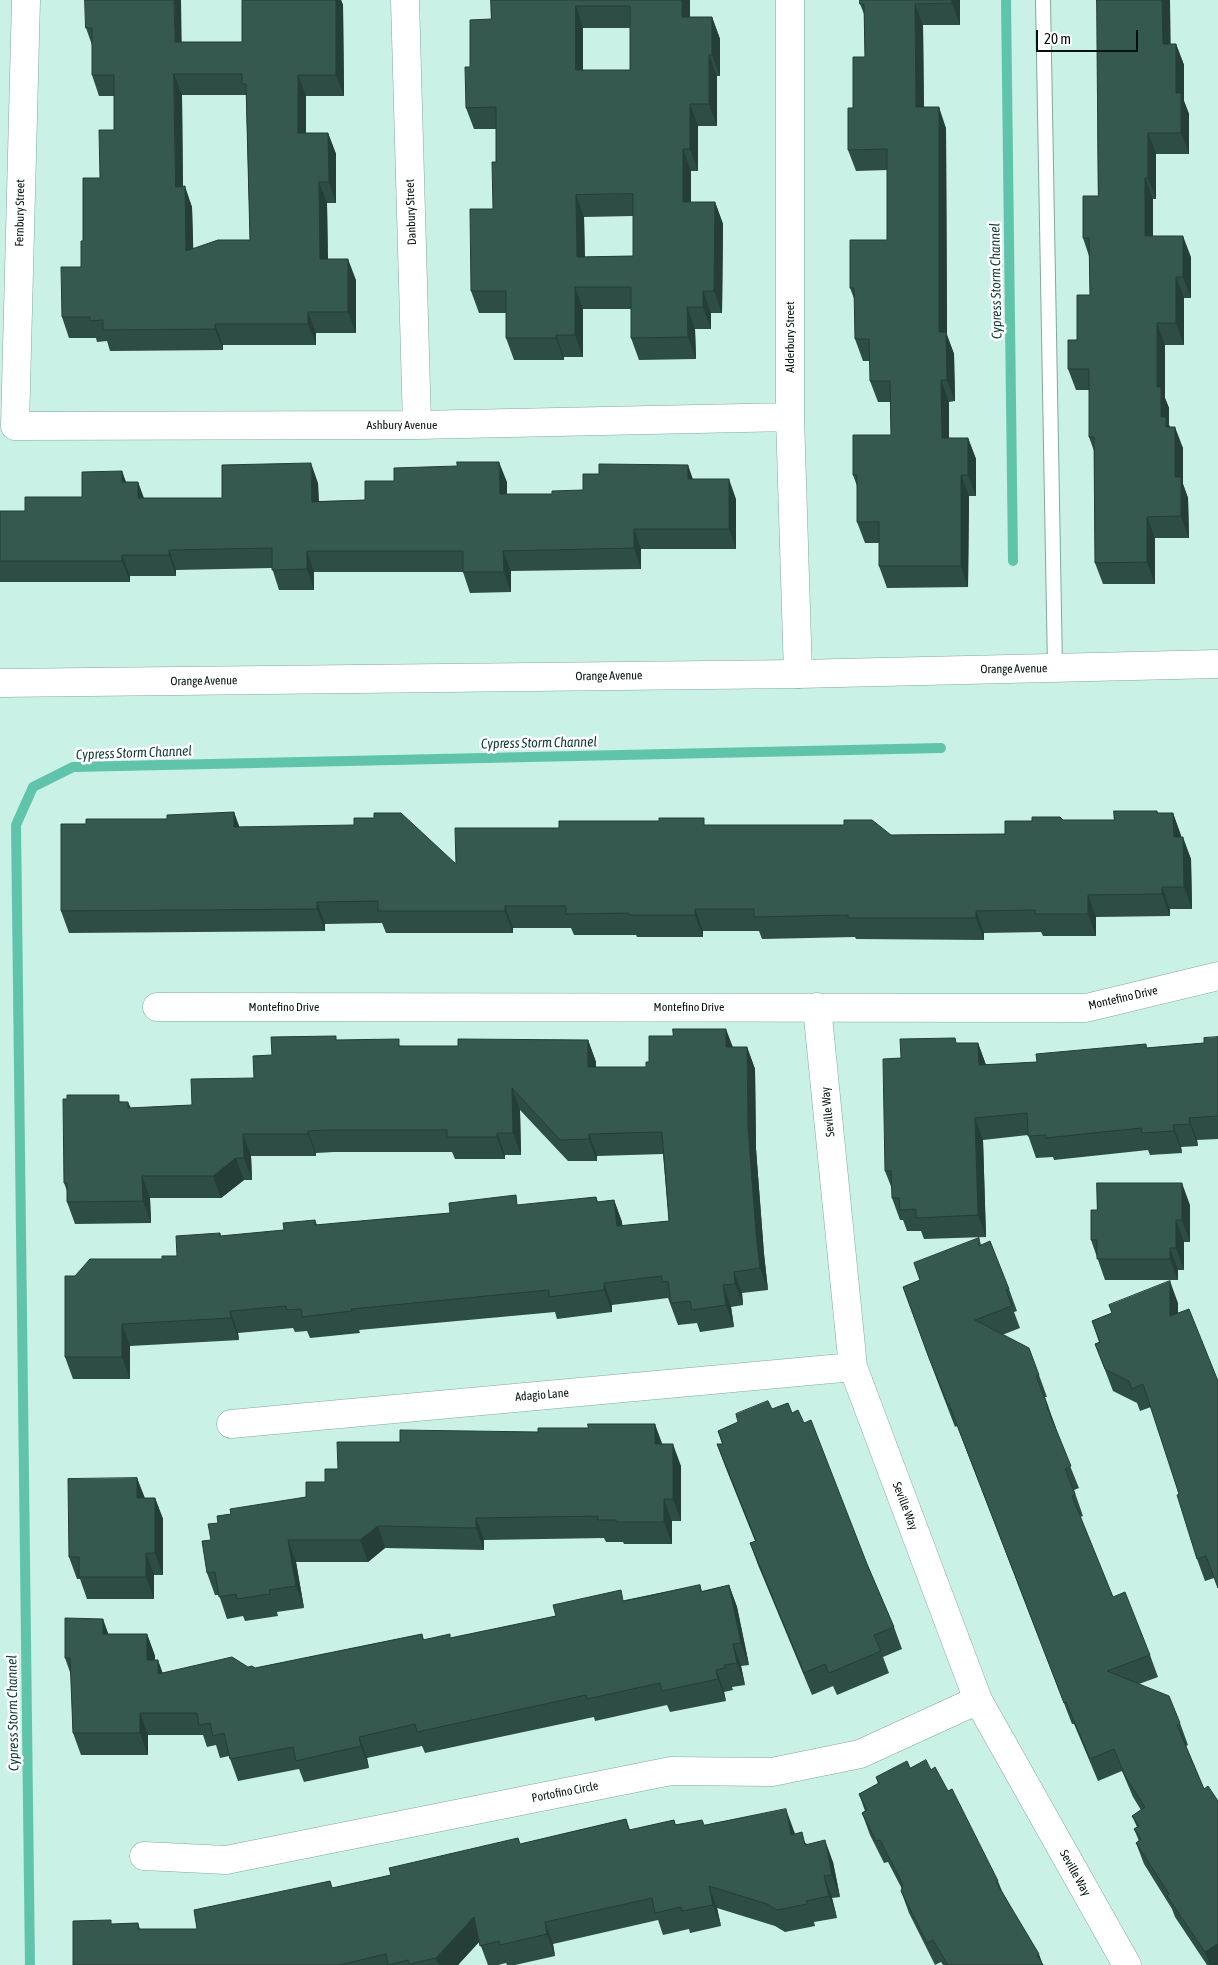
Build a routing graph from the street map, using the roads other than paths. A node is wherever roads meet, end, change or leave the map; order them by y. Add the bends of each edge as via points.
1 (26, 0) edge
2 (405, 0) edge
3 (790, 0) edge
4 (1043, 0) edge
5 (790, 417) junction
6 (417, 425) junction
7 (15, 426) joint
8 (1218, 664) edge
9 (1055, 668) junction
10 (798, 674) junction
11 (0, 683) edge
12 (1218, 976) edge
13 (157, 1007) dead end
14 (817, 1007) junction
15 (853, 1367) junction
16 (231, 1424) dead end
17 (978, 1700) junction
18 (144, 1856) dead end
19 (1127, 1965) edge

1 - 7 street, Fernbury Street
2 - 6 street, Danbury Street
3 - 5 street, Alderbury Street
4 - 9 lane
5 - 6 street, Ashbury Avenue
5 - 10 street, Alderbury Street
6 - 7 street, Ashbury Avenue
8 - 9 street, Orange Avenue
9 - 10 street, Orange Avenue
10 - 11 street, Orange Avenue
12 - 14 street, Montefino Drive via 1086,1008
13 - 14 street, Montefino Drive
14 - 15 street, Seville Way
15 - 16 street, Adagio Lane
15 - 17 street, Seville Way
17 - 18 street, Portofino Circle via 860,1754 772,1772 671,1770 226,1860
17 - 19 street, Seville Way

